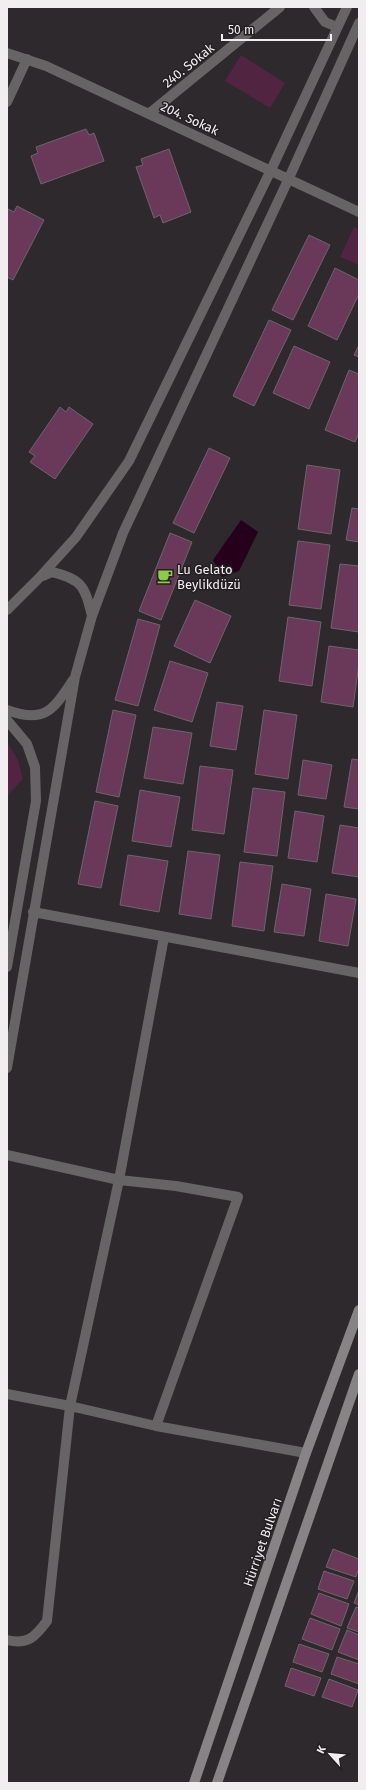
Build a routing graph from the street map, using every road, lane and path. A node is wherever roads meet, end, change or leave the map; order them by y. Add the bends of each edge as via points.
1 (280, 7) edge
2 (314, 7) edge
3 (347, 7) edge
4 (359, 23) edge
5 (337, 27) junction
6 (7, 53) edge
7 (27, 59) junction
8 (7, 102) edge
9 (150, 113) junction
10 (271, 170) junction
11 (289, 178) junction
12 (359, 212) edge
13 (39, 578) junction
14 (7, 610) edge
15 (92, 616) junction
16 (75, 677) junction
17 (7, 710) edge
18 (7, 720) edge
19 (33, 912) junction
20 (164, 937) junction
21 (7, 967) edge
22 (359, 973) edge
23 (7, 1068) edge
24 (7, 1155) edge
25 (118, 1180) junction
26 (359, 1310) edge
27 (359, 1374) edge
28 (7, 1394) edge
29 (70, 1406) junction
30 (156, 1426) junction
31 (306, 1453) junction
32 (7, 1640) edge
33 (194, 1783) edge
34 (217, 1783) edge

1 - 9 street, 240. Sokak
2 - 5 street via 325,22
3 - 5 street
4 - 11 street
5 - 10 street
6 - 7 street, 204. Sokak
7 - 8 street
7 - 9 street, 204. Sokak
9 - 10 street, 204. Sokak
10 - 11 street, 204. Sokak
10 - 13 street via 129,460 76,537
11 - 12 street, 204. Sokak
11 - 15 street via 142,490
13 - 14 street
13 - 15 street via 52,572 64,574 78,582 86,591
15 - 16 street
16 - 17 street via 49,711 37,716 24,716
16 - 19 street
18 - 21 street via 27,744 35,767 36,801
19 - 20 street
19 - 23 street
20 - 22 street
20 - 25 street
24 - 25 street
25 - 29 street
25 - 30 street via 176,1186 238,1197
26 - 31 main road, Hürriyet Bulvarı
27 - 34 main road
28 - 29 street
29 - 30 street
29 - 32 street via 47,1621 36,1635 19,1643
30 - 31 street
31 - 33 main road, Hürriyet Bulvarı

